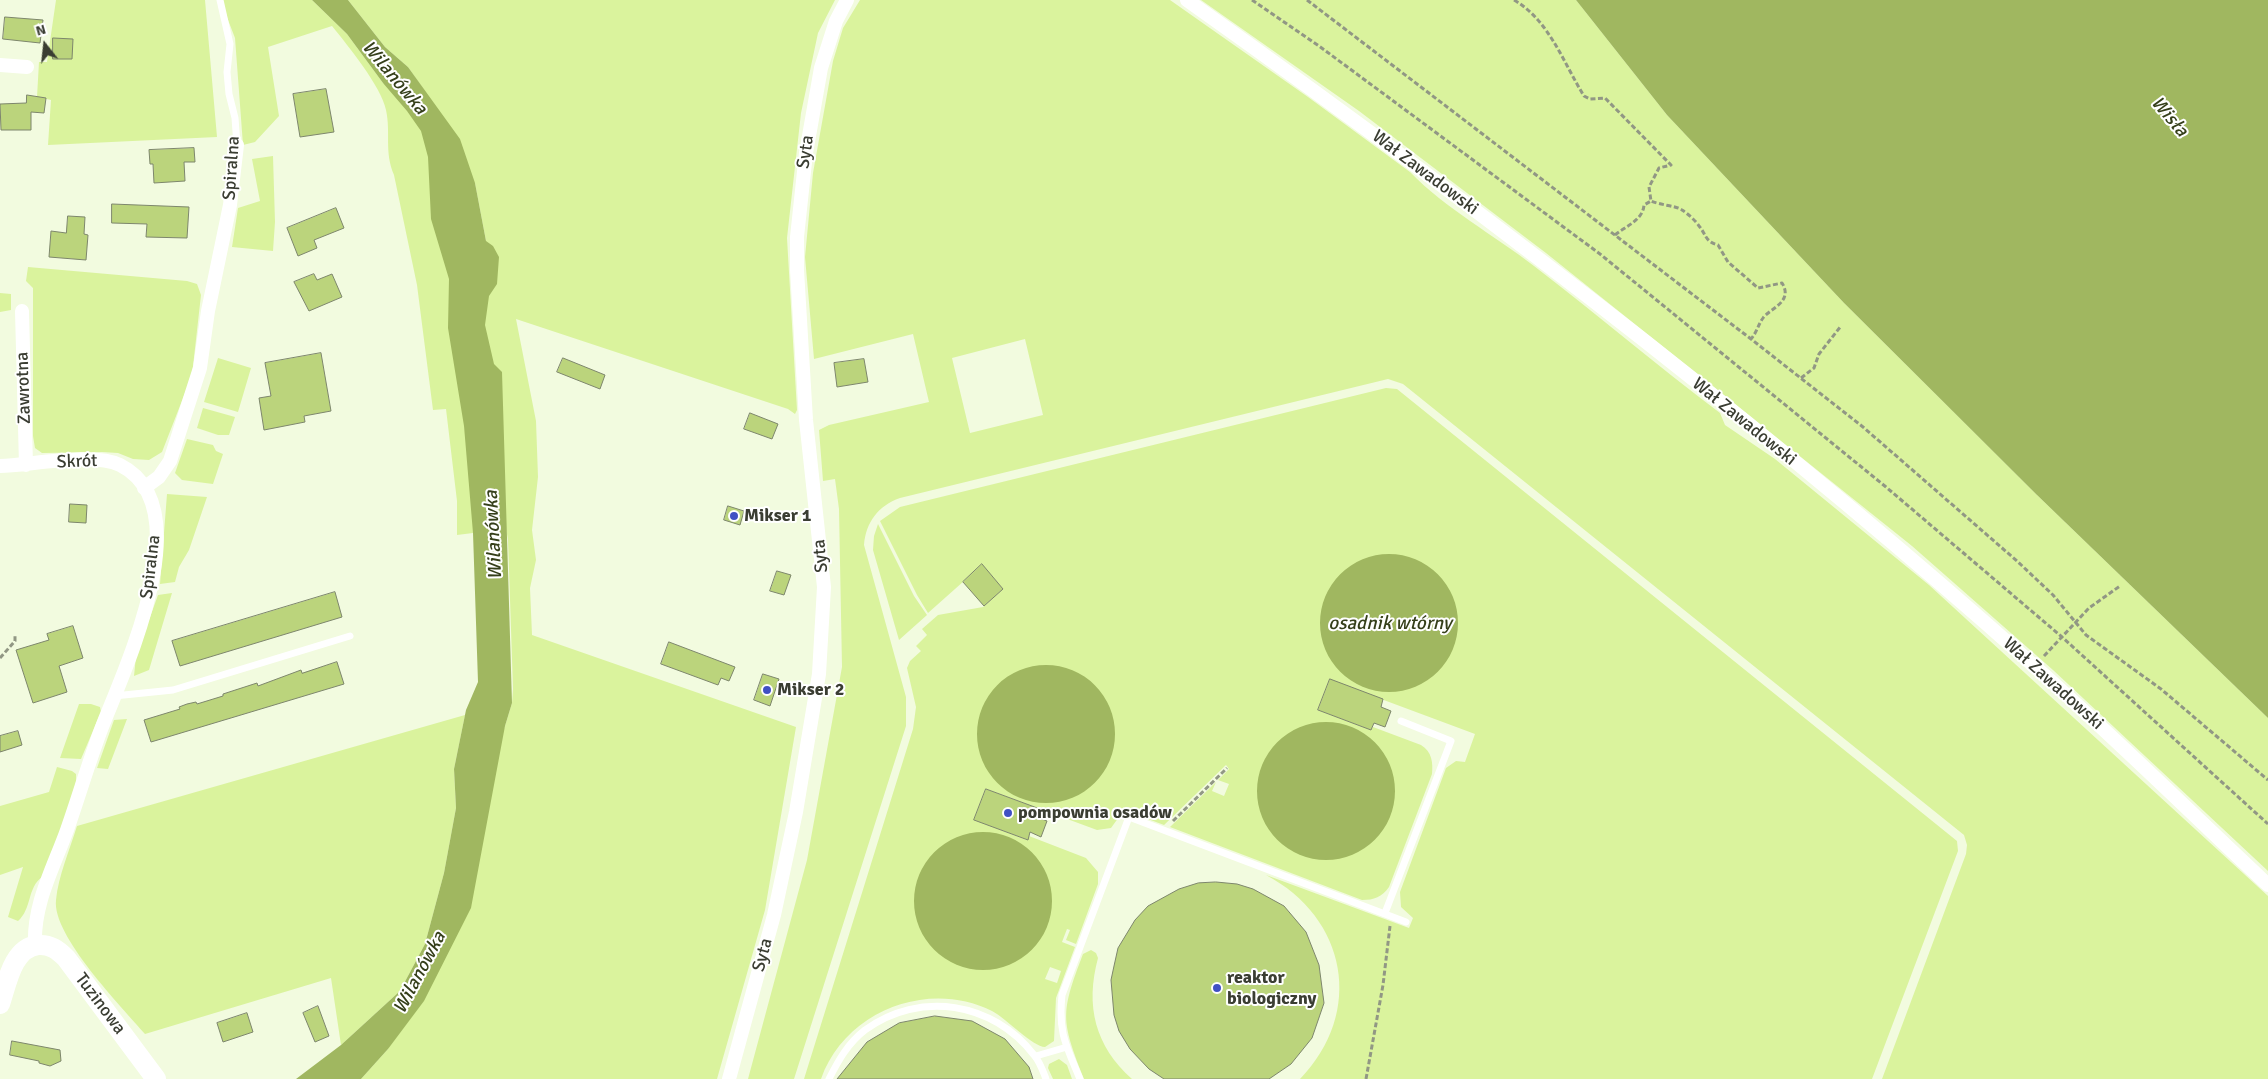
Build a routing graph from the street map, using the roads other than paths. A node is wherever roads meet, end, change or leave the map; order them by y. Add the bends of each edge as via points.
1 (220, 0) edge
2 (847, 0) edge
3 (1187, 0) edge
4 (0, 65) edge
5 (27, 67) dead end
6 (237, 145) joint
7 (22, 311) dead end
8 (26, 465) junction
9 (0, 466) edge
10 (144, 488) junction
11 (350, 636) dead end
12 (114, 696) junction
13 (1401, 721) dead end
14 (2268, 884) edge
15 (1385, 913) junction
16 (1406, 922) dead end
17 (35, 946) junction
18 (0, 1004) edge
19 (1066, 1047) junction
20 (1036, 1056) junction
21 (156, 1079) edge
22 (729, 1079) edge
23 (828, 1079) edge
24 (1046, 1079) edge
25 (1080, 1079) edge

1 - 6 lane, Spiralna via 230,44 227,72
2 - 22 street, Syta via 836,21 821,68 806,153 797,237 806,420 824,587 819,674 796,812 774,914
3 - 14 street, Wał Zawadowski via 1347,113 1577,287 1841,500 2034,666
4 - 5 street
6 - 10 street, Spiralna via 230,205 200,368 170,461 159,477
7 - 8 street, Zawrotna
8 - 9 street, Skrót
8 - 10 street, Skrót via 103,460 130,471
10 - 12 street, Spiralna via 154,510 156,524 155,566 144,614
11 - 12 lane via 173,690
12 - 17 street, Spiralna via 40,900 34,922
13 - 15 lane via 1451,741
15 - 16 lane
15 - 19 lane via 1129,817 1062,995 1060,1020
17 - 18 street via 17,958
17 - 21 street, Tuzinowa via 48,946 60,952
19 - 20 lane
19 - 25 lane
20 - 23 lane via 1014,1032 986,1015 955,1006 923,1006 892,1014 864,1031 842,1054
20 - 24 lane

